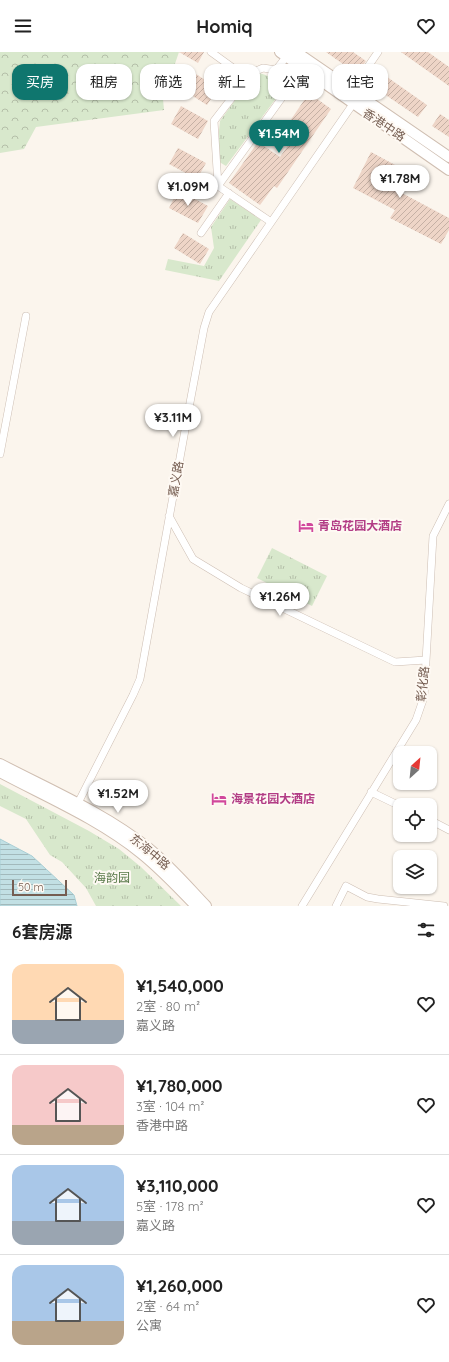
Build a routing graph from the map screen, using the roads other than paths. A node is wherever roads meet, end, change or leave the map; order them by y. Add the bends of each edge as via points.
1 (211, 52) edge
2 (378, 52) edge
3 (288, 53) edge
4 (228, 64) edge
5 (280, 64) edge
6 (370, 64) edge
7 (332, 78) edge
8 (230, 100) edge
9 (280, 100) edge
10 (353, 100) edge
11 (366, 100) edge
12 (353, 104) junction
13 (449, 157) edge
14 (449, 170) edge
15 (218, 186) junction
16 (229, 193) junction
17 (271, 222) junction
18 (201, 233) dead end
19 (26, 316) dead end
20 (0, 454) edge
21 (449, 504) edge
22 (169, 516) junction
23 (426, 660) junction
24 (0, 764) edge
25 (0, 772) edge
26 (371, 792) junction
27 (393, 803) edge
28 (76, 808) junction
29 (437, 824) edge
30 (449, 830) edge
31 (196, 906) edge
32 (206, 906) edge
33 (302, 906) edge
34 (336, 906) edge
35 (444, 906) edge

1 - 4 street
2 - 6 street
3 - 5 street
3 - 7 main road, 香港中路
3 - 12 main road, 香港中路
8 - 15 street via 214,121
9 - 15 street
10 - 12 street
11 - 13 main road, 香港中路
12 - 14 main road, 香港中路
12 - 17 street, 嘉义路
15 - 16 street
16 - 17 street
16 - 18 street
17 - 22 street, 嘉义路 via 216,300 207,318
19 - 20 street
21 - 23 street, 彰化路 via 433,536
22 - 23 street via 193,559 241,588 395,662
22 - 28 street, 嘉义路 via 140,679
23 - 26 street, 彰化路 via 424,697 416,720
24 - 28 main road, 东海中路
25 - 28 main road, 东海中路
26 - 27 street
26 - 33 street, 彰化路
28 - 31 main road, 东海中路 via 140,852
28 - 32 main road, 东海中路 via 112,823 148,848
29 - 30 street
34 - 35 street via 346,886 366,897 378,900

